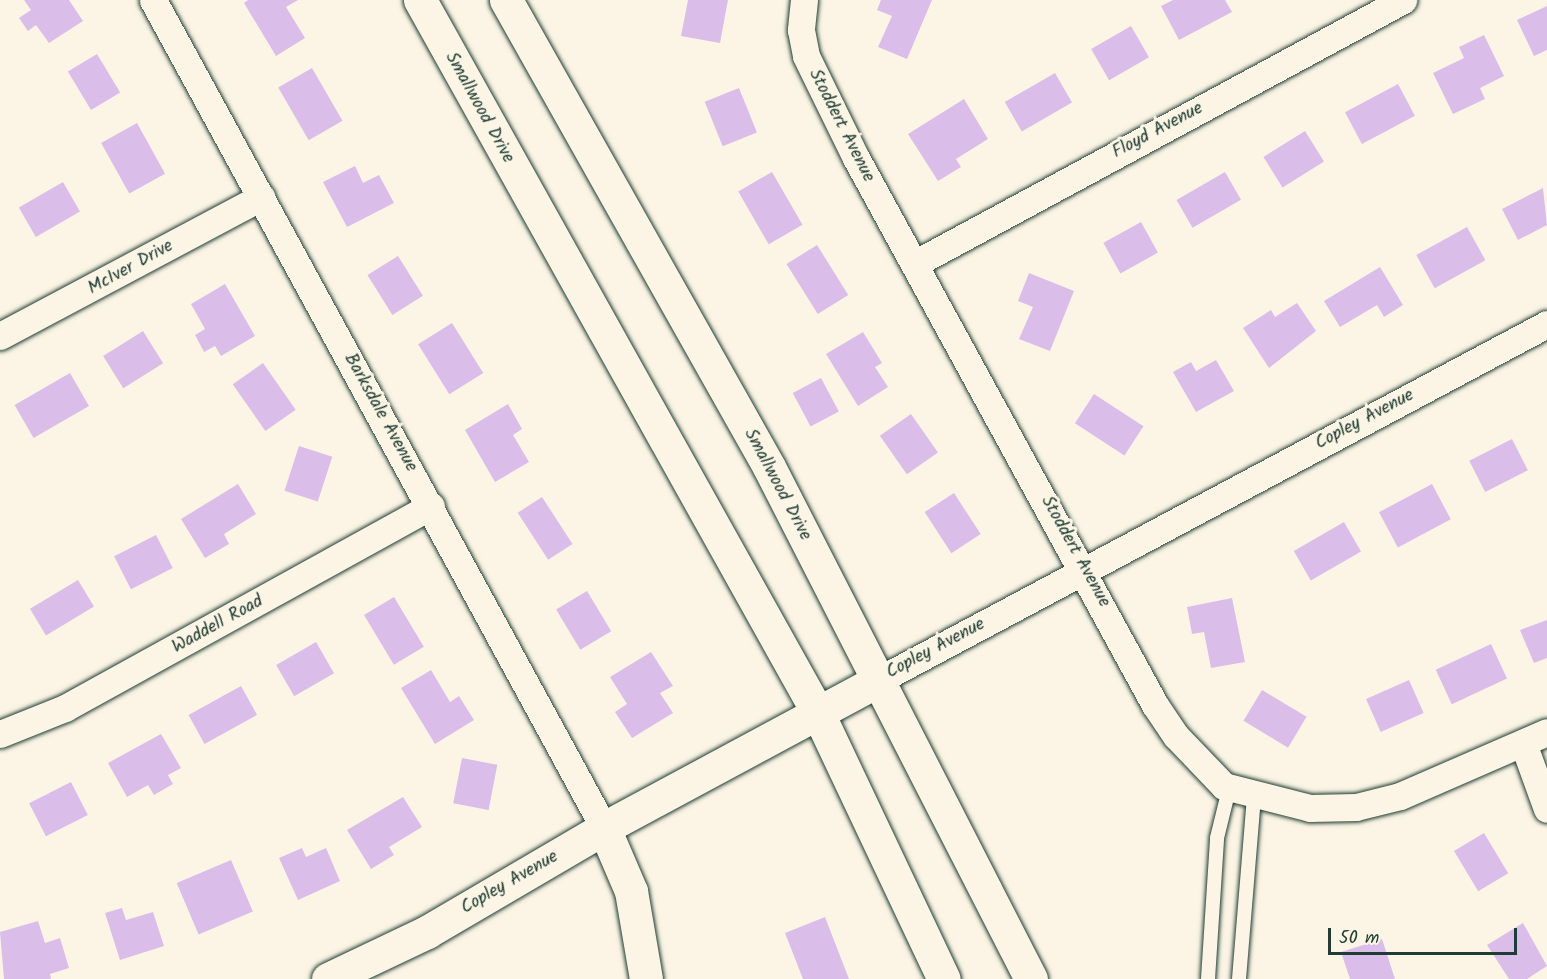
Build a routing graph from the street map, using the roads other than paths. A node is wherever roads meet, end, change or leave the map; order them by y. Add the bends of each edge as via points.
1 (153, 0) edge
2 (420, 0) edge
3 (506, 0) edge
4 (804, 0) edge
5 (1403, 0) edge
6 (261, 197) junction
7 (914, 264) junction
8 (1547, 324) edge
9 (0, 336) edge
10 (431, 506) junction
11 (1085, 569) junction
12 (877, 681) junction
13 (818, 713) junction
14 (0, 734) edge
15 (1535, 737) edge
16 (1241, 792) junction
17 (1547, 809) edge
18 (604, 828) junction
19 (328, 979) edge
20 (646, 979) edge
21 (944, 979) edge
22 (1031, 979) edge
23 (1208, 979) edge
24 (1239, 979) edge

1 - 6 street, Barksdale Avenue
2 - 13 main road, Smallwood Drive
3 - 12 main road, Smallwood Drive via 769,466
4 - 7 street, Stoddert Avenue via 801,30 806,56
5 - 7 street, Floyd Avenue
6 - 9 street, McIver Drive
6 - 10 street, Barksdale Avenue
7 - 11 street, Stoddert Avenue
8 - 11 street, Copley Avenue
10 - 14 street, Waddell Road via 65,708
10 - 18 street, Barksdale Avenue
11 - 12 street, Copley Avenue
11 - 16 street, Stoddert Avenue via 1155,705 1176,736
12 - 13 main road, Copley Avenue
12 - 22 main road, Smallwood Drive
13 - 18 main road, Copley Avenue
13 - 21 main road, Smallwood Drive
15 - 16 street via 1374,803 1310,808
15 - 17 street
16 - 23 lane via 1217,838
16 - 24 lane
18 - 19 main road, Copley Avenue via 427,932
18 - 20 main road via 630,891

